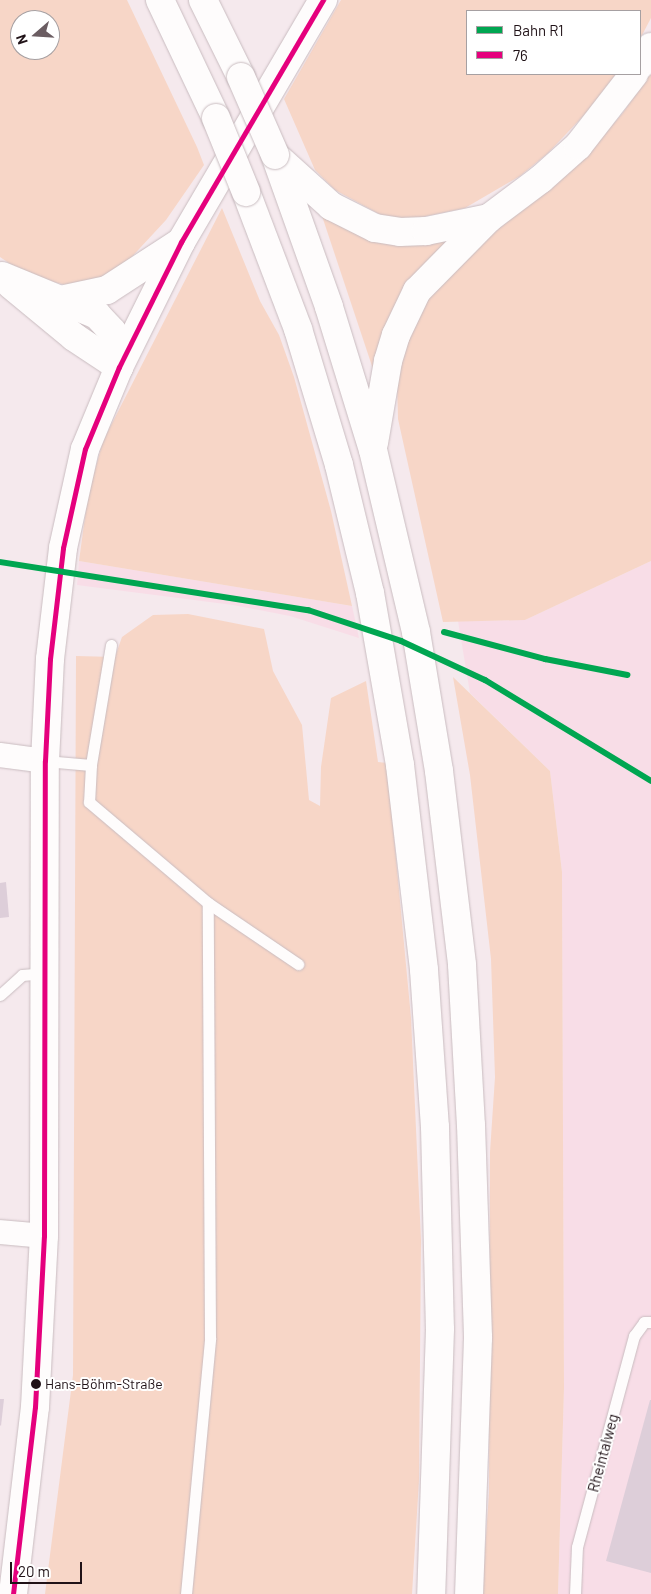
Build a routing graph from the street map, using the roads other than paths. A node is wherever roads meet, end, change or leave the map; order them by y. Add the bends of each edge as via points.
1 (160, 0) edge
2 (203, 0) edge
3 (323, 0) edge
4 (651, 47) edge
5 (641, 63) edge
6 (633, 75) edge
7 (275, 155) junction
8 (489, 218) junction
9 (181, 242) junction
10 (1, 275) edge
11 (65, 299) junction
12 (119, 367) junction
13 (373, 450) junction
14 (111, 645) dead end
15 (0, 755) edge
16 (45, 761) junction
17 (91, 765) junction
18 (208, 903) junction
19 (298, 964) dead end
20 (43, 973) junction
21 (0, 995) edge
22 (0, 1232) edge
23 (44, 1236) junction
24 (651, 1322) edge
25 (13, 1594) edge
26 (186, 1594) edge
27 (431, 1594) edge
28 (469, 1594) edge
29 (575, 1594) edge

1 - 27 main road, bridge via 216,118 298,329 351,511 380,641 400,765 423,951 435,1127 440,1329
2 - 7 main road, bridge
3 - 9 main road
4 - 5 main road
6 - 8 main road via 578,146 542,179
7 - 8 main road via 331,206 375,228 400,232 426,231
7 - 13 main road via 329,307
8 - 13 main road via 433,272 405,313 388,361
9 - 11 main road via 107,290
9 - 12 main road
10 - 11 main road
10 - 12 main road via 36,308
11 - 12 main road via 97,315 109,327 116,341
12 - 16 main road via 85,449 63,548 50,650
13 - 28 main road via 424,669 462,965 478,1338
14 - 17 lane
15 - 16 street
16 - 17 lane
16 - 20 main road
17 - 18 lane via 89,802
18 - 19 lane
18 - 26 lane via 210,1338
20 - 21 lane via 22,975
20 - 23 main road
22 - 23 street
23 - 25 main road via 35,1407
24 - 29 lane, Rheintalweg via 644,1322 634,1336 577,1547

